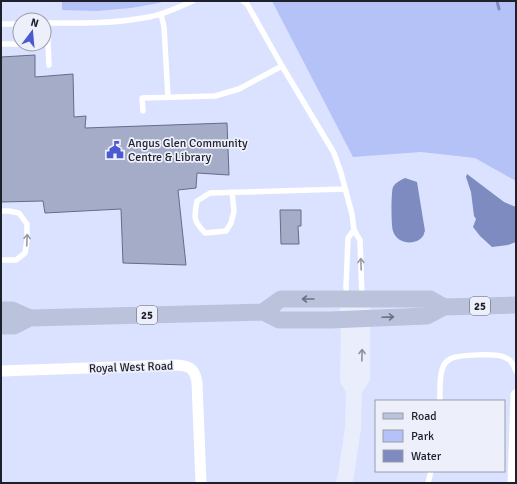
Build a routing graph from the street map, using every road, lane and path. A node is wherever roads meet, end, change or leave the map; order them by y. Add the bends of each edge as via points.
1 (193, 1) edge
2 (244, 1) edge
3 (161, 14) junction
4 (52, 23) edge
5 (1, 24) edge
6 (12, 24) edge
7 (1, 44) edge
8 (12, 44) edge
9 (47, 52) edge
10 (49, 65) dead end
11 (282, 66) junction
12 (168, 97) junction
13 (142, 111) dead end
14 (345, 189) junction
15 (232, 192) junction
16 (1, 211) edge
17 (354, 230) junction
18 (1, 260) edge
19 (355, 299) junction
20 (516, 305) edge
21 (444, 307) junction
22 (1, 310) edge
23 (264, 312) junction
24 (30, 318) junction
25 (356, 319) junction
26 (1, 326) edge
27 (1, 371) edge
28 (516, 371) edge
29 (516, 395) edge
30 (440, 400) edge
31 (431, 472) edge
32 (201, 483) edge
33 (344, 483) edge
34 (428, 483) edge
35 (513, 483) edge

1 - 3 lane
2 - 11 lane
3 - 4 lane via 101,23
3 - 12 lane
5 - 6 lane
7 - 8 lane
9 - 10 lane
11 - 12 lane via 239,89 215,96
11 - 14 lane via 334,153
12 - 13 lane via 142,98
14 - 15 lane
14 - 17 lane
15 - 15 lane via 210,193 196,201 196,224 205,234 226,231 232,223
18 -> 16 lane via 16,260 25,252 27,240 27,224 19,213
19 -> 17 lane via 360,240
17 - 19 lane via 348,238 346,285
19 - 21 main road, 25 via 430,299
19 -> 23 main road, 25 via 281,299
19 - 25 street
20 - 21 main road, 25
25 -> 21 main road, 25 via 427,316
22 - 24 main road, 25 via 12,310
23 - 24 main road, 25
23 - 25 main road, 25 via 279,320
24 - 26 main road, 25 via 14,326
25 - 33 street via 348,380 354,390 353,428
27 - 32 street, Royal West Road via 173,364 190,368 194,371 197,383
28 - 30 lane via 504,356 467,356 451,359 446,362 441,372
29 - 35 street
31 - 34 lane

